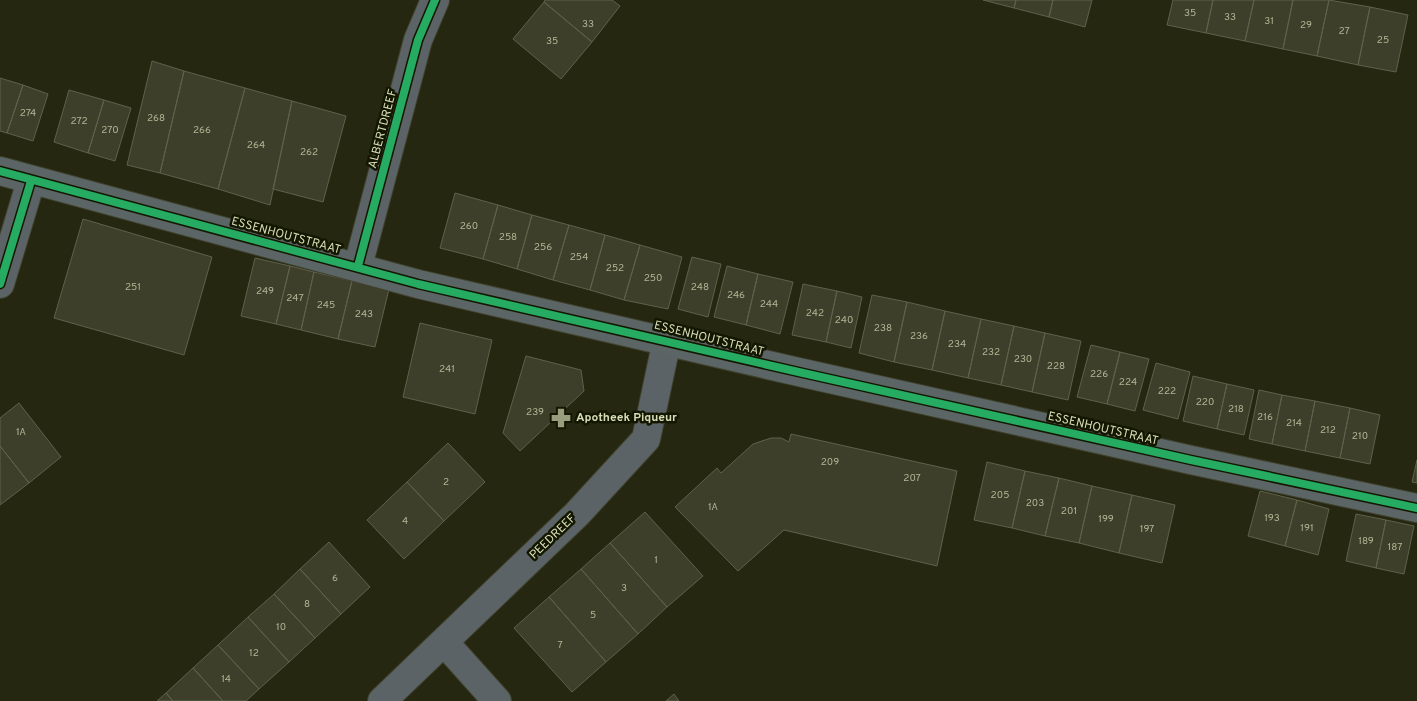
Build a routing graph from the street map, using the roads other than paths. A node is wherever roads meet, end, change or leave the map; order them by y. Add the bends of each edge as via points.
1 (435, 0) edge
2 (0, 171) edge
3 (31, 181) junction
4 (358, 266) junction
5 (0, 284) edge
6 (666, 340) junction
7 (1417, 508) edge
8 (444, 642) junction
9 (382, 701) edge
10 (497, 701) edge

1 - 4 street, ALBERTDREEF via 418,40
2 - 3 street, ESSENHOUTSTRAAT
3 - 4 street, ESSENHOUTSTRAAT
3 - 5 street
4 - 6 street, ESSENHOUTSTRAAT via 418,284
6 - 7 street, ESSENHOUTSTRAAT via 803,374
6 - 8 street, PEEDREEF via 646,439 576,514
8 - 9 street, PEEDREEF
8 - 10 street

